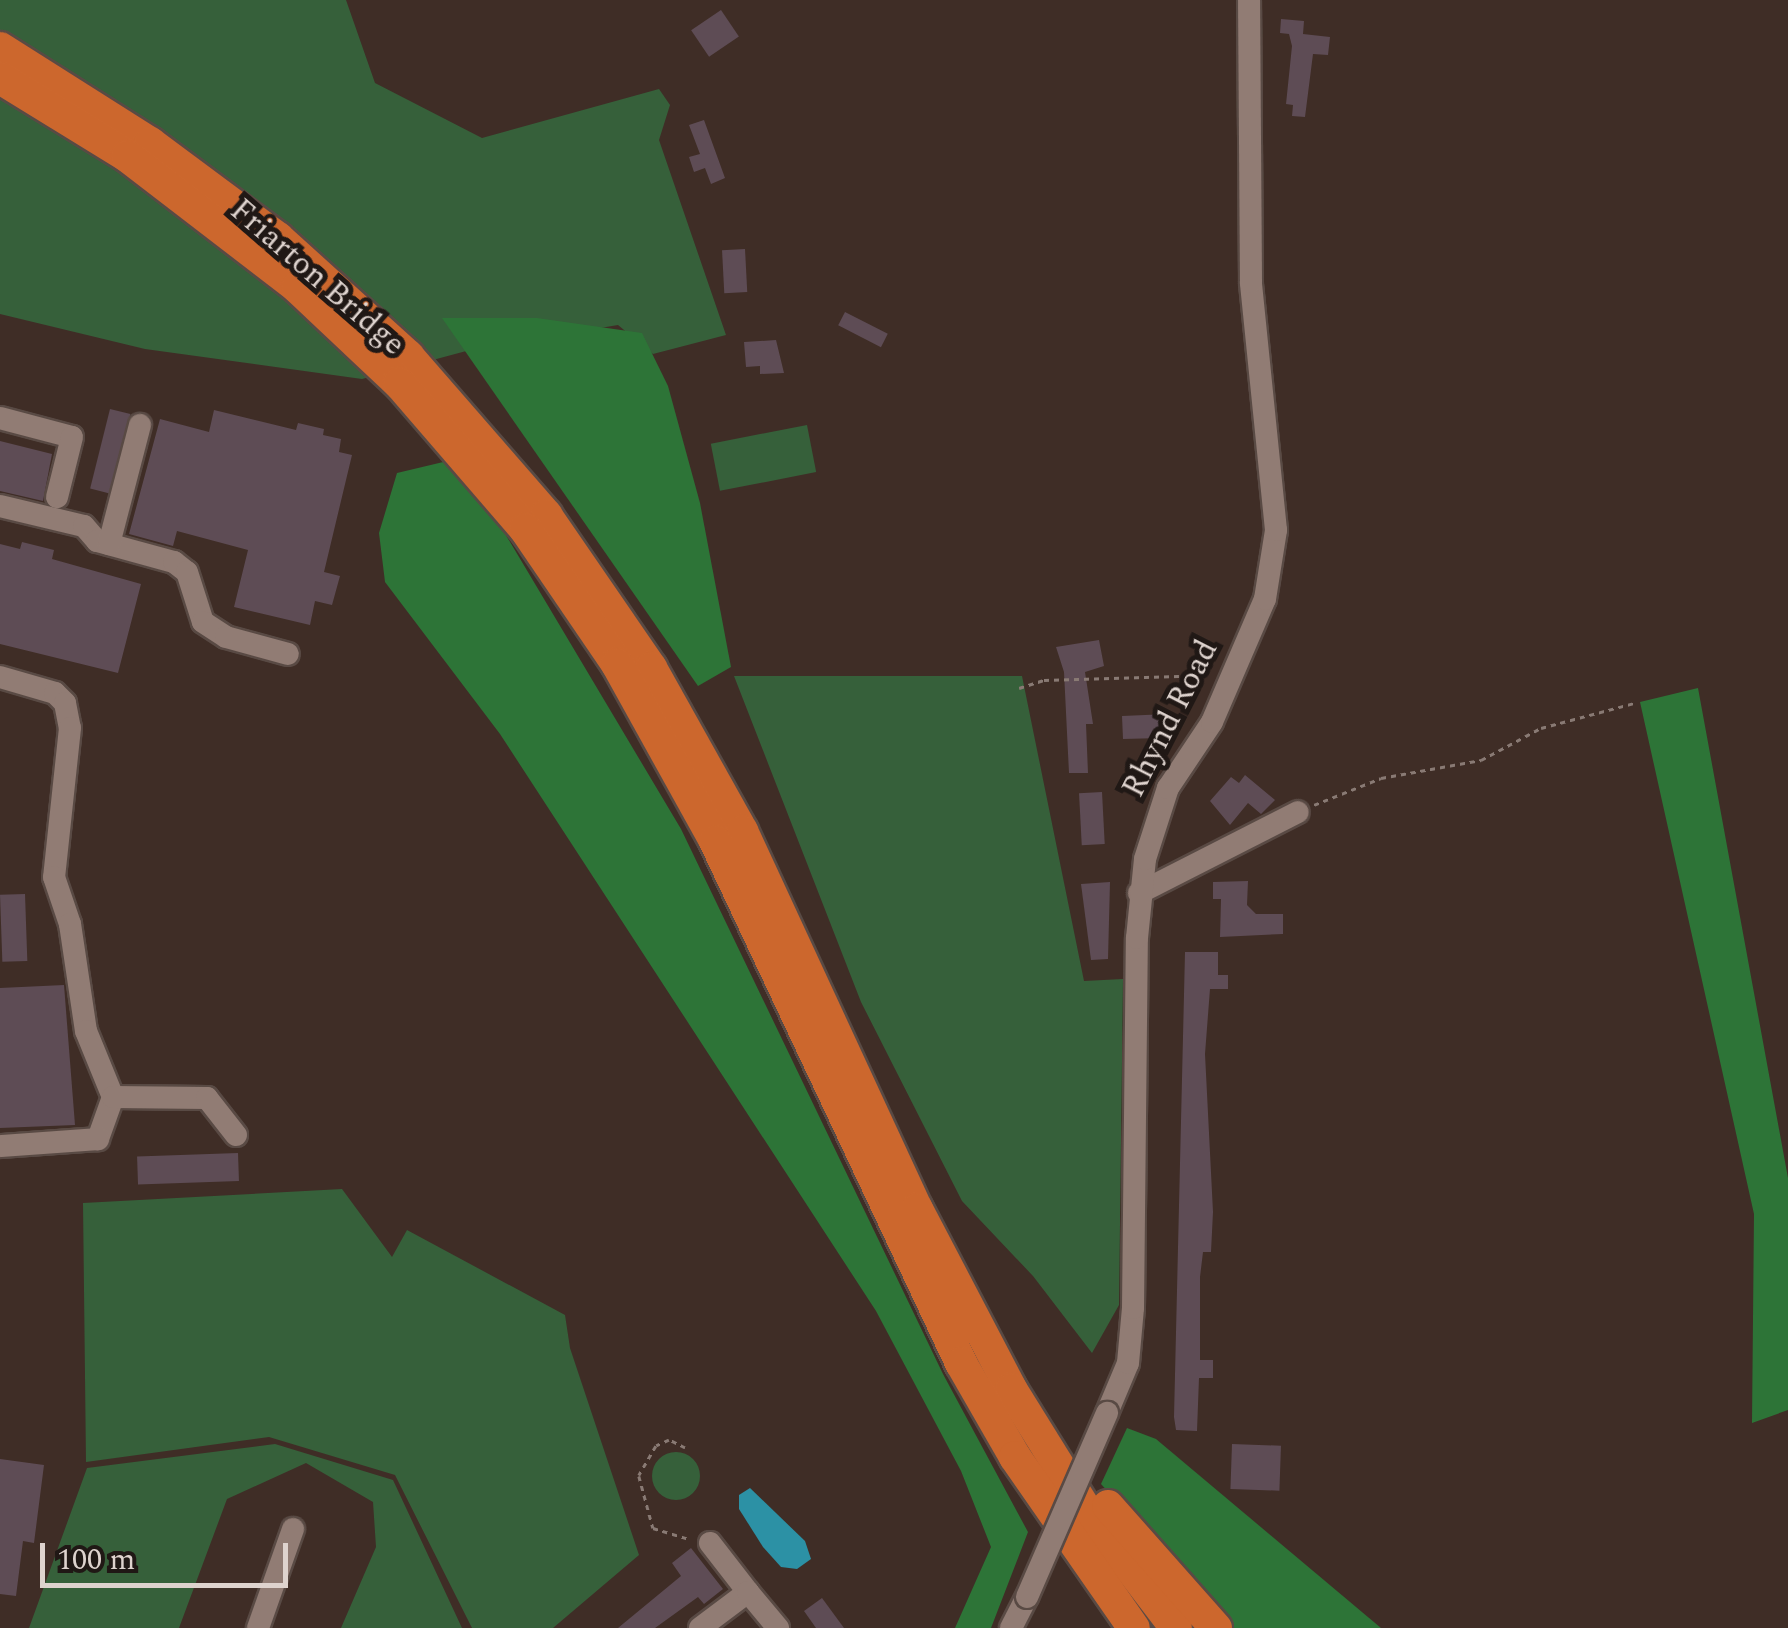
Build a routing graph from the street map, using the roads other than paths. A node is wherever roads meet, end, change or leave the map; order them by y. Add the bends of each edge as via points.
1 (1249, 0) edge
2 (0, 48) edge
3 (0, 78) edge
4 (0, 418) edge
5 (140, 424) dead end
6 (57, 497) dead end
7 (0, 506) edge
8 (109, 544) junction
9 (572, 572) junction
10 (288, 654) dead end
11 (4, 686) edge
12 (1298, 812) road end
13 (1139, 893) junction
14 (114, 1097) junction
15 (236, 1136) dead end
16 (0, 1146) edge
17 (955, 1285) junction
18 (293, 1529) dead end
19 (710, 1542) road end
20 (748, 1592) junction
21 (1131, 1623) edge
22 (258, 1628) edge
23 (700, 1628) edge
24 (778, 1628) edge
25 (1012, 1628) edge
26 (1176, 1628) edge
27 (1216, 1628) edge

1 - 13 street, Rhynd Road via 1251,282 1276,530 1265,599 1212,722 1168,788
2 - 9 highway, Friarton Bridge via 190,171 330,282 451,402
3 - 9 highway, Friarton Bridge via 126,156 297,287 439,426
4 - 6 street via 72,437
5 - 8 street
7 - 8 street via 84,526
8 - 10 street via 174,562 187,572 202,622
9 - 17 highway via 687,727
9 - 21 highway via 715,840 961,1363 1015,1457
11 - 14 street via 65,702 70,728 54,877 70,924 86,1031
12 - 13 street
13 - 25 street, Rhynd Road, bridge via 1128,1363
14 - 15 street via 207,1098
14 - 16 street via 98,1139
17 - 26 highway via 1058,1467
17 - 27 highway via 1107,1506
18 - 22 street
19 - 20 street
20 - 23 street
20 - 24 street

